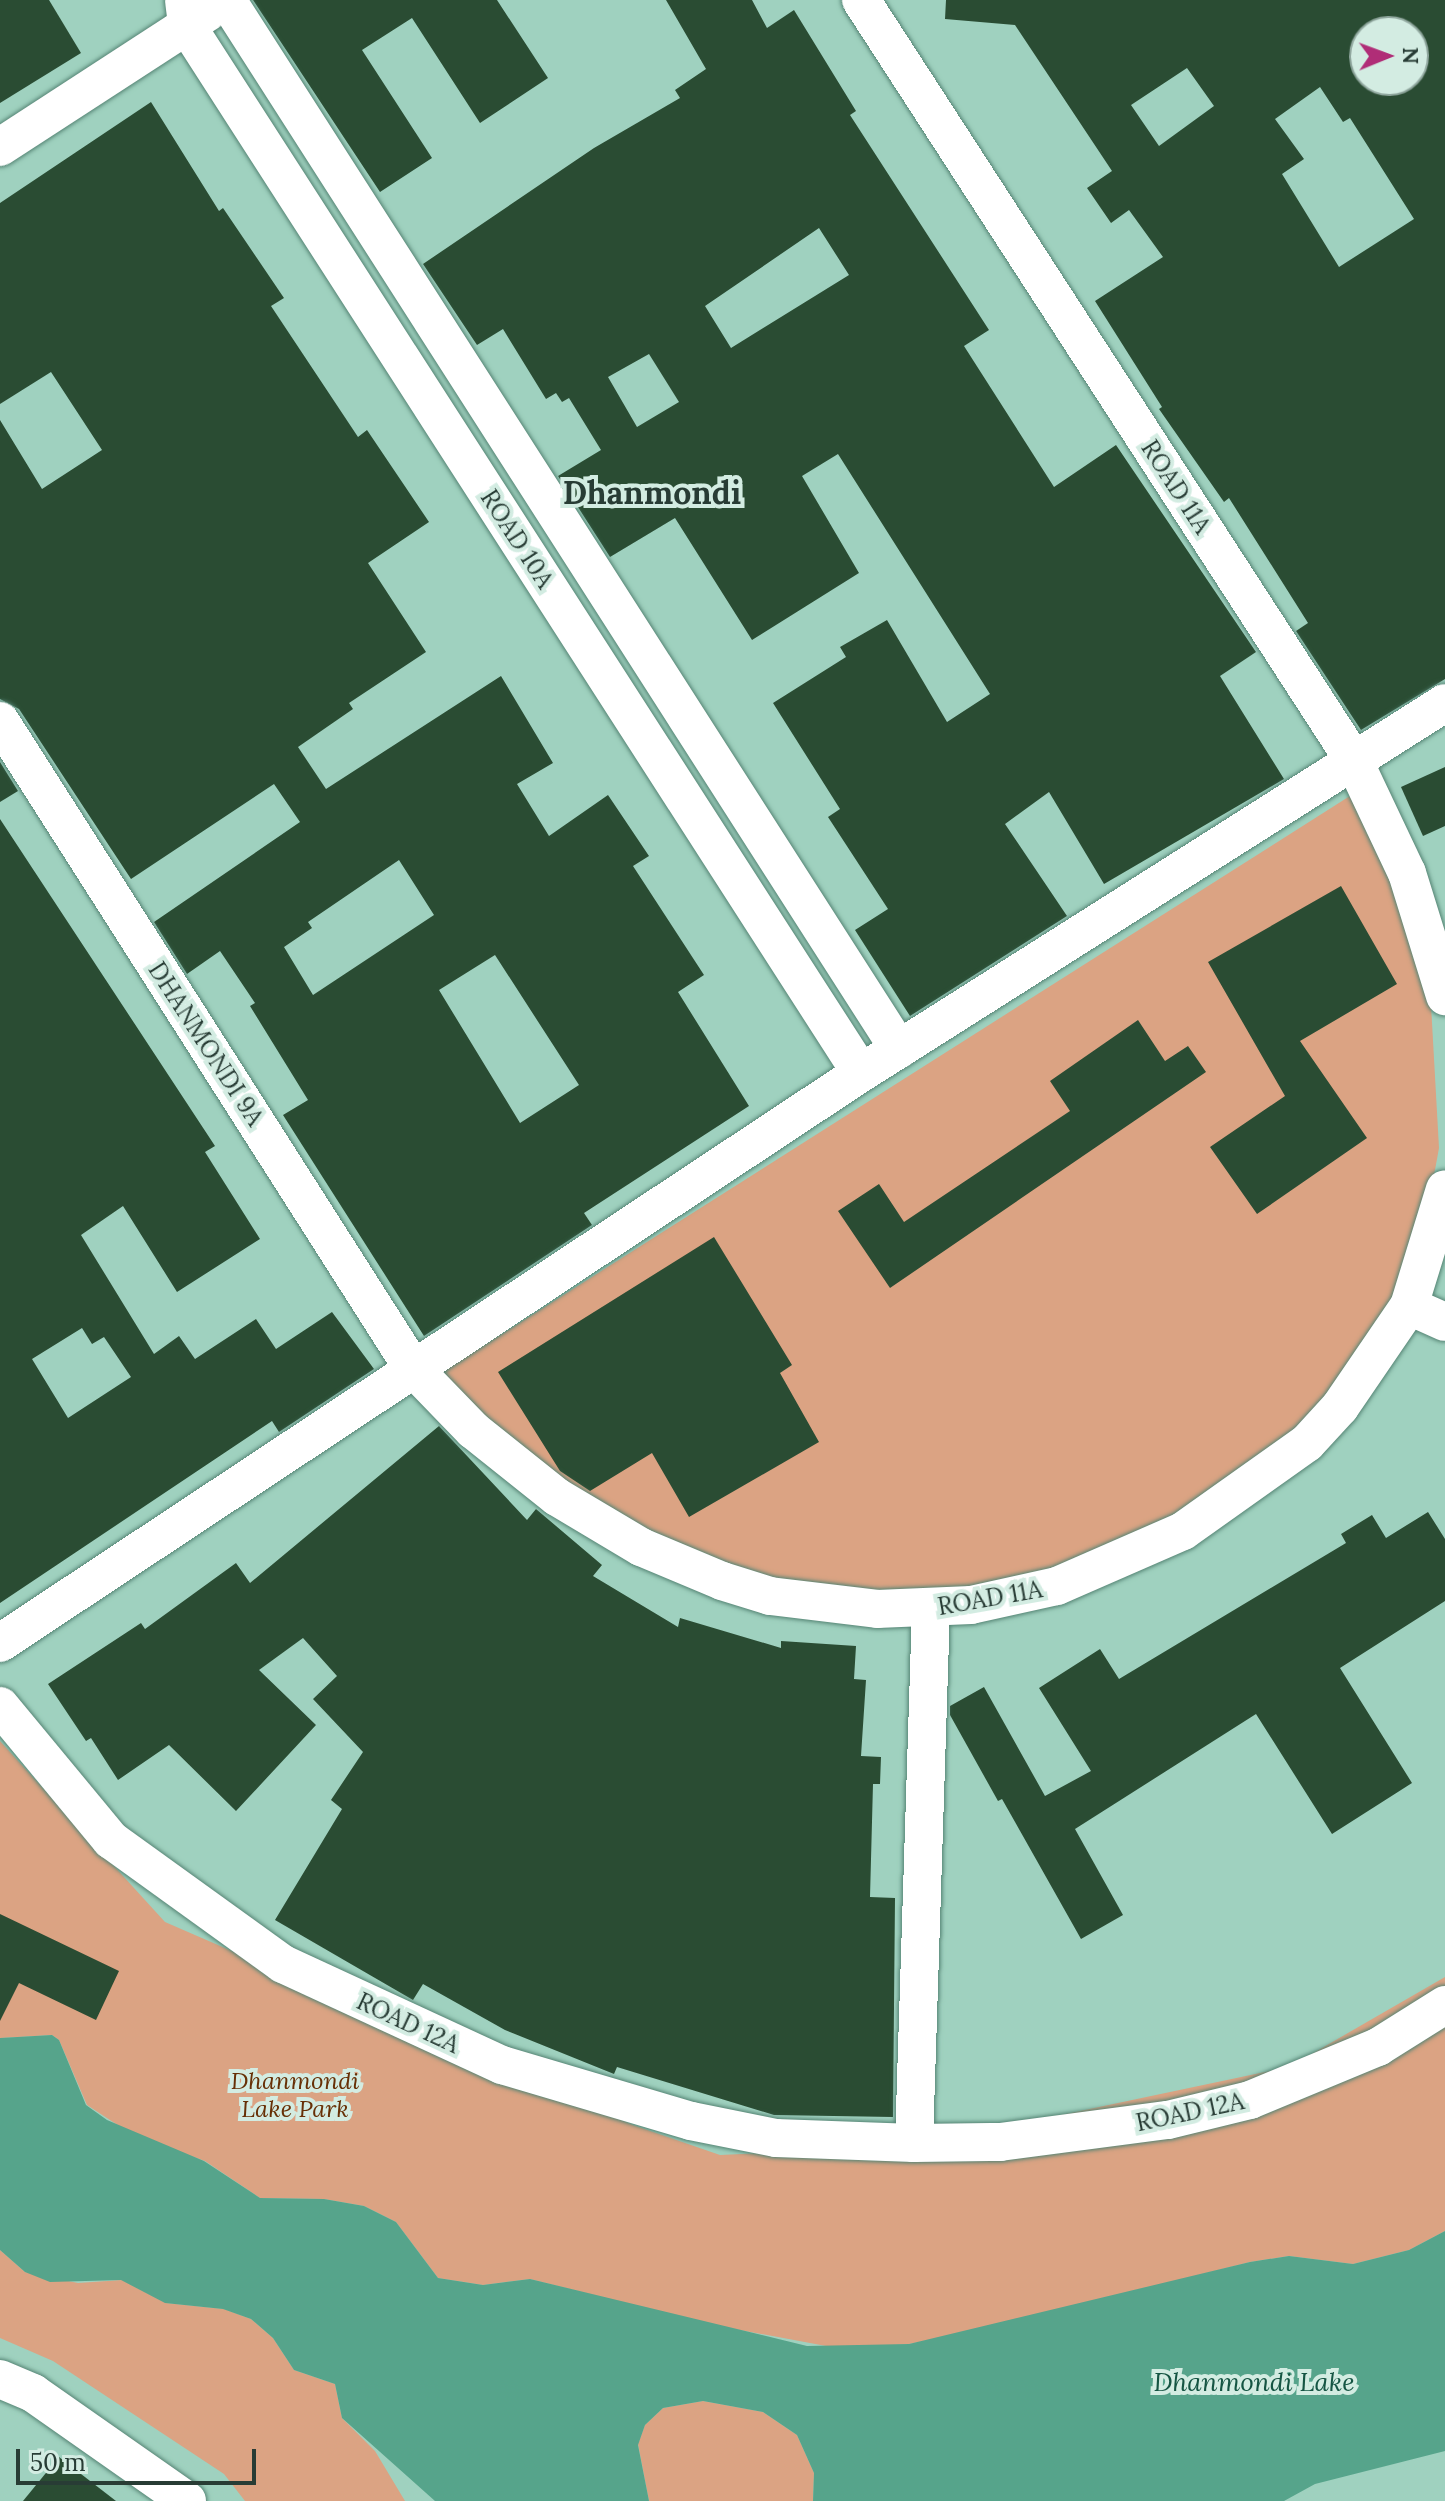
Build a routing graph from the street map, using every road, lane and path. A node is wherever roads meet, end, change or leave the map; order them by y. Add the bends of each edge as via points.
1 (227, 0) edge
2 (861, 0) edge
3 (186, 13) edge
4 (0, 147) edge
5 (1445, 703) edge
6 (0, 721) edge
7 (1353, 759) junction
8 (1445, 996) edge
9 (899, 1049) junction
10 (861, 1073) junction
11 (1445, 1189) edge
12 (1409, 1306) junction
13 (1445, 1322) edge
14 (412, 1367) junction
15 (931, 1609) junction
16 (0, 1643) edge
17 (0, 1706) edge
18 (1445, 2005) edge
19 (914, 2143) junction
20 (0, 2379) edge
21 (187, 2501) edge

1 - 3 street
1 - 9 street, ROAD 10A
2 - 7 street, ROAD 11A
3 - 4 street
3 - 10 street, ROAD 10A
5 - 7 street
6 - 14 street, DHANMONDI 9A
7 - 8 street, ROAD 11A via 1407,873
7 - 9 street
9 - 10 street
10 - 14 street
11 - 12 street, ROAD 11A
12 - 13 street
12 - 15 street, ROAD 11A via 1366,1372 1307,1443 1183,1531 1057,1586
14 - 15 street, ROAD 11A via 473,1430 545,1487 641,1547 770,1596 877,1609
14 - 16 street
15 - 19 street
17 - 19 street, ROAD 12A via 111,1840 283,1964 378,2010 502,2065 691,2121 776,2138
18 - 19 street, ROAD 12A via 1378,2047 1250,2100 1168,2120 1086,2131 1000,2142
20 - 21 street via 33,2393

